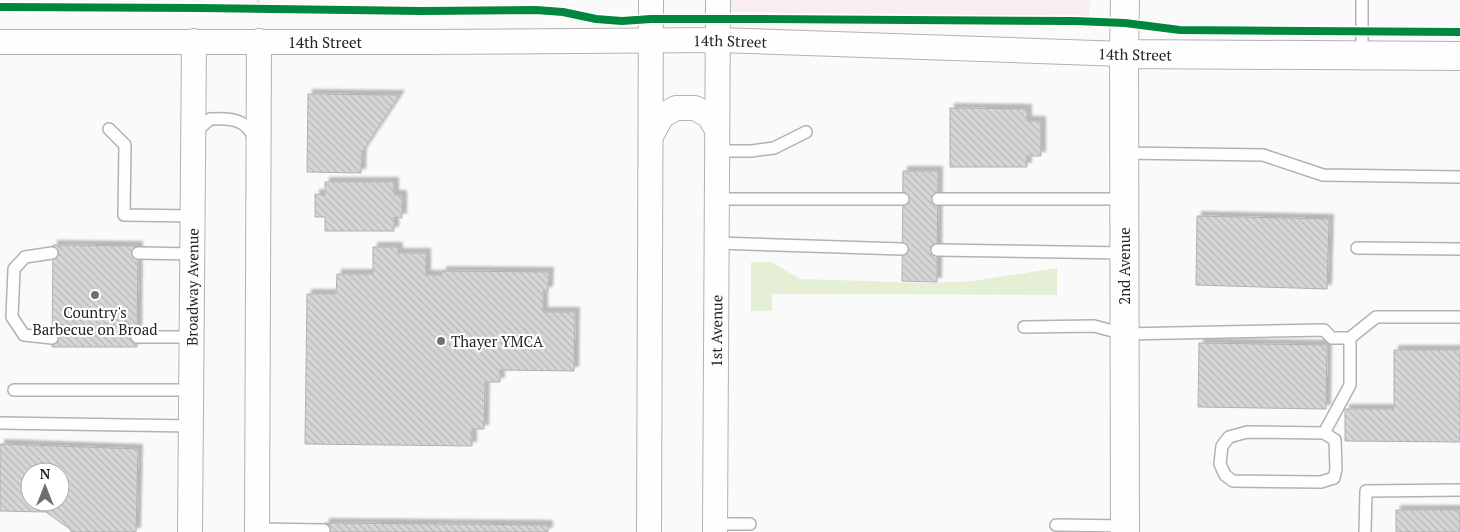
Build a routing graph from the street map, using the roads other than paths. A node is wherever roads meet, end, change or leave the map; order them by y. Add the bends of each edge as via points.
1 (651, 0) edge
2 (718, 0) edge
3 (1125, 0) edge
4 (1362, 0) edge
5 (651, 40) junction
6 (717, 40) junction
7 (194, 41) junction
8 (259, 41) junction
9 (0, 42) edge
10 (1124, 54) junction
11 (1362, 56) junction
12 (1460, 56) edge
13 (109, 130) dead end
14 (806, 132) dead end
15 (651, 136) junction
16 (193, 140) junction
17 (717, 141) junction
18 (258, 152) junction
19 (1124, 153) junction
20 (1460, 177) edge
21 (902, 199) dead end
22 (938, 199) dead end
23 (1124, 199) junction
24 (717, 200) junction
25 (193, 216) junction
26 (716, 242) junction
27 (1357, 248) dead end
28 (902, 249) dead end
29 (1460, 249) edge
30 (937, 250) dead end
31 (52, 253) dead end
32 (138, 253) dead end
33 (1124, 253) junction
34 (193, 254) junction
35 (1460, 317) edge
36 (1024, 327) dead end
37 (1124, 334) junction
38 (138, 337) dead end
39 (192, 337) junction
40 (52, 338) dead end
41 (1350, 338) junction
42 (14, 390) dead end
43 (191, 390) junction
44 (0, 423) edge
45 (191, 426) junction
46 (1324, 433) junction
47 (1460, 490) edge
48 (750, 524) dead end
49 (1056, 526) dead end
50 (715, 528) edge
51 (1125, 529) edge
52 (324, 530) dead end
53 (257, 531) edge
54 (190, 532) edge
55 (649, 532) edge
56 (1365, 532) edge

1 - 5 street
2 - 6 street, 1st Avenue
3 - 10 main road, 2nd Avenue
4 - 11 lane
5 - 6 street, 14th Street
5 - 8 street, 14th Street
5 - 15 street
6 - 10 street, 14th Street
6 - 17 street, 1st Avenue
7 - 8 street, 14th Street
7 - 9 street, 14th Street
7 - 16 street, Broadway Avenue
8 - 18 street
10 - 11 main road, 14th Street
10 - 19 main road, 2nd Avenue
11 - 12 main road, 14th Street
13 - 25 lane via 125,145 124,215
14 - 17 lane via 774,148 751,151
15 - 17 street via 662,116 676,108 695,108 709,116
15 - 55 street
16 - 18 lane via 210,119 234,119 252,132
16 - 25 street, Broadway Avenue
17 - 24 street, 1st Avenue
18 - 53 street
19 - 20 lane via 1263,154 1323,175
19 - 23 main road, 2nd Avenue
21 - 24 lane
22 - 23 lane
23 - 33 main road, 2nd Avenue
24 - 26 street, 1st Avenue
25 - 34 street, Broadway Avenue
26 - 28 lane
26 - 50 street, 1st Avenue
27 - 29 lane
30 - 33 lane
31 - 40 lane via 26,258 14,269 12,317 24,335
32 - 34 lane
33 - 37 main road, 2nd Avenue
34 - 39 street, Broadway Avenue
35 - 41 lane via 1376,317
36 - 37 lane via 1094,326
37 - 41 lane via 1324,330 1332,338
37 - 51 main road, 2nd Avenue
38 - 39 lane
39 - 43 street, Broadway Avenue
41 - 46 lane via 1350,385
42 - 43 lane
43 - 45 street, Broadway Avenue
44 - 45 lane
45 - 54 street, Broadway Avenue
46 - 46 lane via 1247,432 1229,437 1222,446 1220,464 1225,475 1233,481 1321,482 1334,478 1336,469 1335,440
47 - 56 lane via 1366,491
48 - 50 lane
49 - 51 lane
52 - 53 lane

